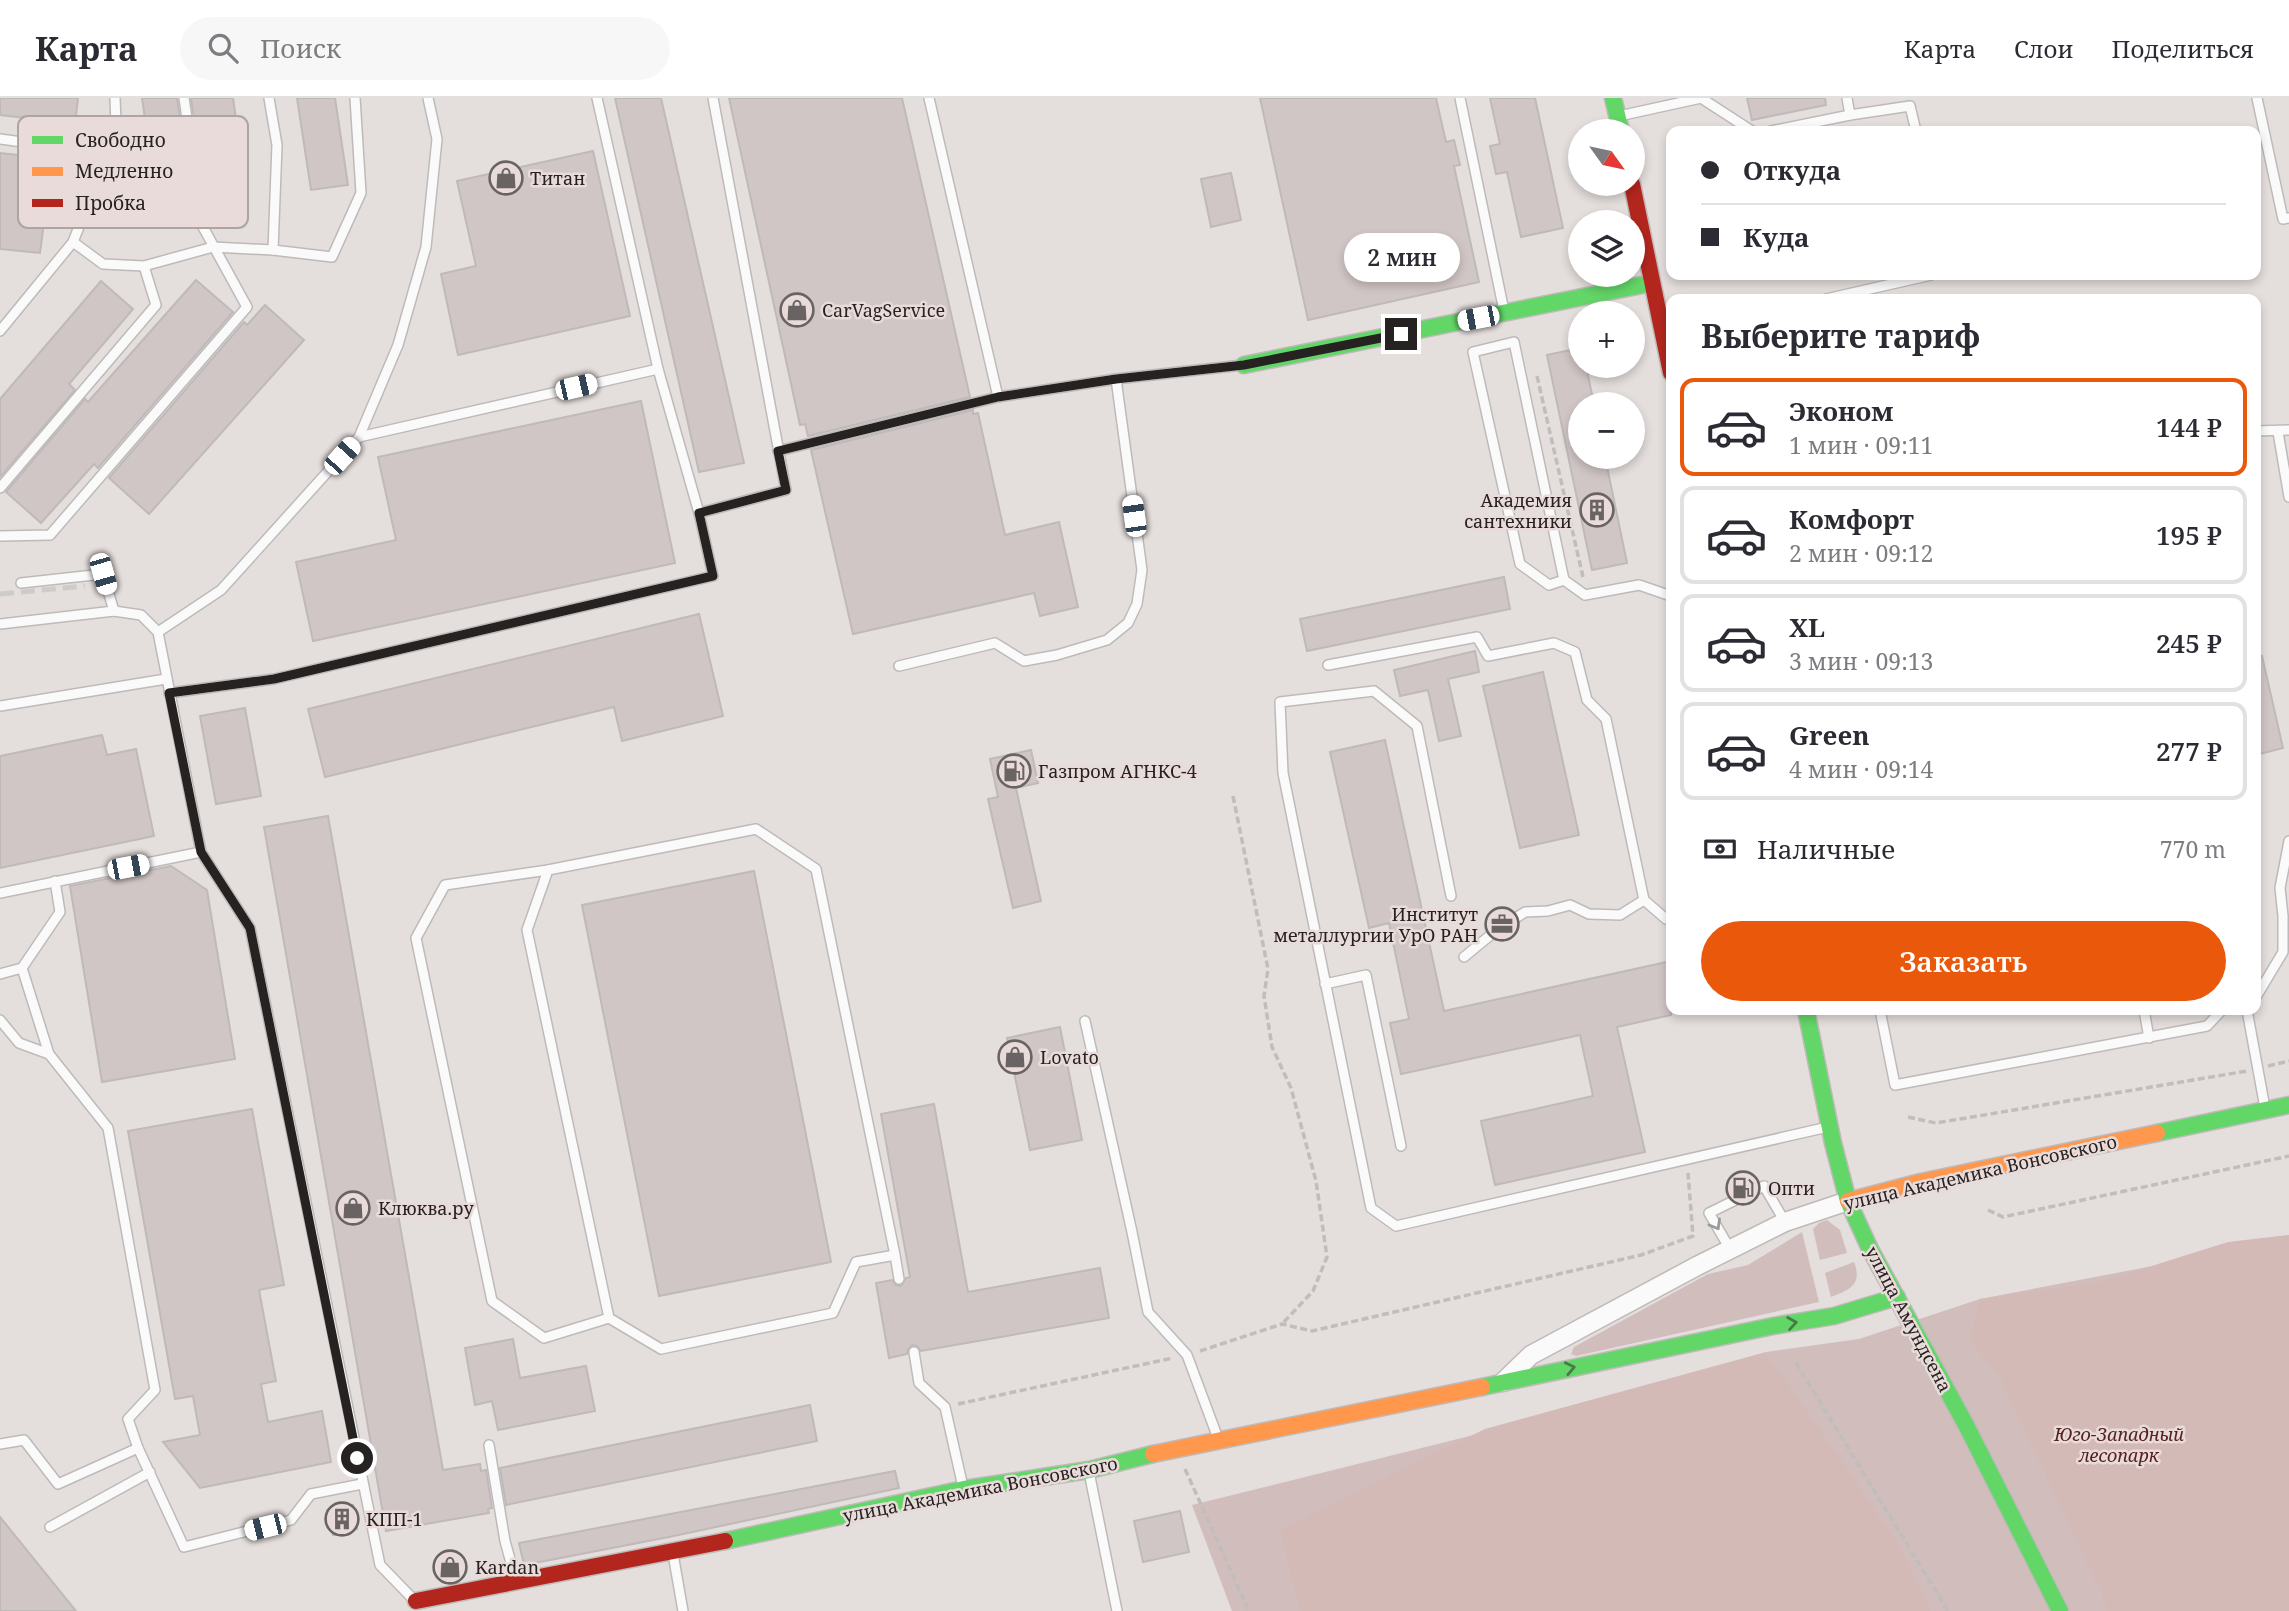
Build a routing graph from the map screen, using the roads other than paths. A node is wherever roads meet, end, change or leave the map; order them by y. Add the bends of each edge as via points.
1 (115, 98) edge
2 (184, 98) edge
3 (269, 98) edge
4 (355, 98) edge
5 (428, 98) edge
6 (597, 98) edge
7 (713, 98) edge
8 (929, 98) edge
9 (1460, 98) edge
10 (1613, 98) edge
11 (1847, 98) edge
12 (2257, 98) edge
13 (1850, 115) junction
14 (116, 116) edge
15 (187, 116) edge
16 (1618, 119) edge
17 (1635, 119) edge
18 (1744, 126) edge
19 (1795, 126) edge
20 (1915, 126) edge
21 (0, 139) edge
22 (18, 141) edge
23 (1634, 196) edge
24 (2289, 218) edge
25 (78, 228) edge
26 (204, 228) edge
27 (72, 242) junction
28 (213, 247) junction
29 (272, 250) junction
30 (144, 267) junction
31 (1909, 280) edge
32 (1652, 283) junction
33 (1848, 294) edge
34 (1504, 313) junction
35 (0, 331) edge
36 (1666, 331) edge
37 (1244, 365) joint
38 (658, 369) junction
39 (1116, 379) junction
40 (998, 397) junction
41 (2289, 430) edge
42 (2261, 431) edge
43 (2278, 432) junction
44 (359, 437) junction
45 (778, 451) junction
46 (0, 488) edge
47 (2289, 497) edge
48 (699, 513) junction
49 (0, 536) edge
50 (1564, 580) junction
51 (21, 583) dead end
52 (1666, 594) edge
53 (114, 611) junction
54 (0, 624) edge
55 (158, 632) junction
56 (899, 666) dead end
57 (1328, 666) dead end
58 (166, 679) junction
59 (169, 693) junction
60 (0, 706) edge
61 (2289, 841) edge
62 (201, 852) junction
63 (548, 870) junction
64 (55, 881) junction
65 (0, 893) edge
66 (1451, 897) dead end
67 (1644, 900) junction
68 (1666, 919) edge
69 (1464, 957) dead end
70 (22, 968) junction
71 (0, 974) edge
72 (1325, 984) junction
73 (2261, 989) edge
74 (1807, 1015) edge
75 (1881, 1015) edge
76 (2145, 1015) edge
77 (2217, 1015) edge
78 (2248, 1015) edge
79 (0, 1020) edge
80 (1085, 1021) dead end
81 (2149, 1038) junction
82 (49, 1054) junction
83 (2289, 1105) edge
84 (2265, 1110) junction
85 (1830, 1127) junction
86 (1401, 1146) dead end
87 (1848, 1201) junction
88 (1785, 1222) junction
89 (1730, 1249) junction
90 (895, 1255) junction
91 (899, 1279) dead end
92 (1897, 1297) junction
93 (609, 1318) junction
94 (914, 1352) dead end
95 (1503, 1382) junction
96 (1219, 1443) junction
97 (0, 1444) edge
98 (489, 1445) dead end
99 (138, 1448) junction
100 (1089, 1471) junction
101 (150, 1472) junction
102 (362, 1484) junction
103 (964, 1489) junction
104 (50, 1527) dead end
105 (672, 1552) junction
106 (516, 1583) junction
107 (416, 1601) joint
108 (683, 1611) edge
109 (1117, 1611) edge
110 (2060, 1611) edge

1 - 14 lane
2 - 15 lane
3 - 29 lane via 277,145
4 - 29 lane via 361,193 332,257
5 - 44 lane via 437,139 426,247 398,345
6 - 38 lane
7 - 45 lane
8 - 40 lane
9 - 34 lane
10 - 16 street
11 - 13 lane
12 - 24 lane via 2283,219
13 - 19 lane
13 - 20 lane via 1910,106
17 - 18 lane via 1701,98
21 - 22 lane
23 - 32 street
25 - 27 lane
26 - 28 lane
27 - 30 lane via 103,264
27 - 35 lane
28 - 29 lane
28 - 30 lane
28 - 49 lane via 247,307 50,535
30 - 46 lane via 156,305
31 - 33 lane
32 - 34 street
32 - 36 street
34 - 37 street
37 - 39 lane
38 - 44 lane
38 - 48 lane
39 - 40 lane
39 - 56 lane via 1142,570 1138,604 1128,622 1107,640 1057,655 1024,661 995,643
40 - 45 lane
41 - 43 lane
42 - 43 lane
43 - 47 lane
44 - 55 lane via 221,590
45 - 48 lane via 786,490
48 - 59 lane via 713,576 274,679
50 - 50 lane via 1514,342 1473,352 1520,564 1549,585
50 - 52 lane via 1585,595 1639,585
51 - 53 lane via 103,574
53 - 54 lane
53 - 55 lane via 141,615
55 - 58 lane
57 - 67 lane via 1477,637 1489,656 1554,643 1575,652 1587,699 1606,719
58 - 59 lane
58 - 60 lane
59 - 62 lane
61 - 73 lane via 2280,888 2283,952
62 - 64 lane
62 - 102 lane via 250,928
63 - 90 lane via 756,829 816,869
63 - 93 lane via 527,930
63 - 93 lane via 445,885 416,939 492,1300 544,1338
64 - 65 lane
64 - 70 lane via 60,912
66 - 72 lane via 1418,726 1374,691 1280,702 1283,773
67 - 68 lane
67 - 69 lane via 1620,915 1589,914 1570,905 1525,912
70 - 71 lane
70 - 82 lane
72 - 85 lane via 1371,1208 1396,1226
72 - 86 lane via 1366,975
74 - 85 street, улица Амундсена
75 - 81 lane via 1895,1086
76 - 81 lane
77 - 81 lane via 2207,1026
78 - 84 lane
79 - 82 lane via 19,1043
80 - 96 lane via 1148,1312 1187,1355
82 - 99 lane via 108,1128 155,1390 128,1419
83 - 84 street, улица Академика Вонсовского
84 - 87 street, улица Академика Вонсовского
85 - 87 street, улица Амундсена
87 - 88 street, улица Академика Вонсовского
87 - 92 street, улица Амундсена
88 - 89 street, улица Академика Вонсовского
88 -> 89 lane via 1764,1186 1709,1213
89 - 95 street, улица Академика Вонсовского via 1531,1355
90 - 91 lane
90 - 93 lane via 856,1262 833,1313 661,1349
95 -> 92 street, улица Академика Вонсовского via 1834,1316
92 - 110 street, улица Амундсена
94 - 103 lane via 919,1383 945,1407
95 - 96 street, улица Академика Вонсовского
96 - 100 street, улица Академика Вонсовского via 1174,1449
97 - 99 lane via 24,1440 58,1484
98 - 106 lane
99 - 101 lane
100 - 103 street, улица Академика Вонсовского
100 - 109 lane
101 - 102 lane via 184,1547 291,1520 311,1494
101 - 104 lane
102 - 107 lane via 380,1565
103 - 105 street, улица Академика Вонсовского
105 - 106 street, улица Академика Вонсовского
105 - 108 lane
106 - 107 street, улица Академика Вонсовского

